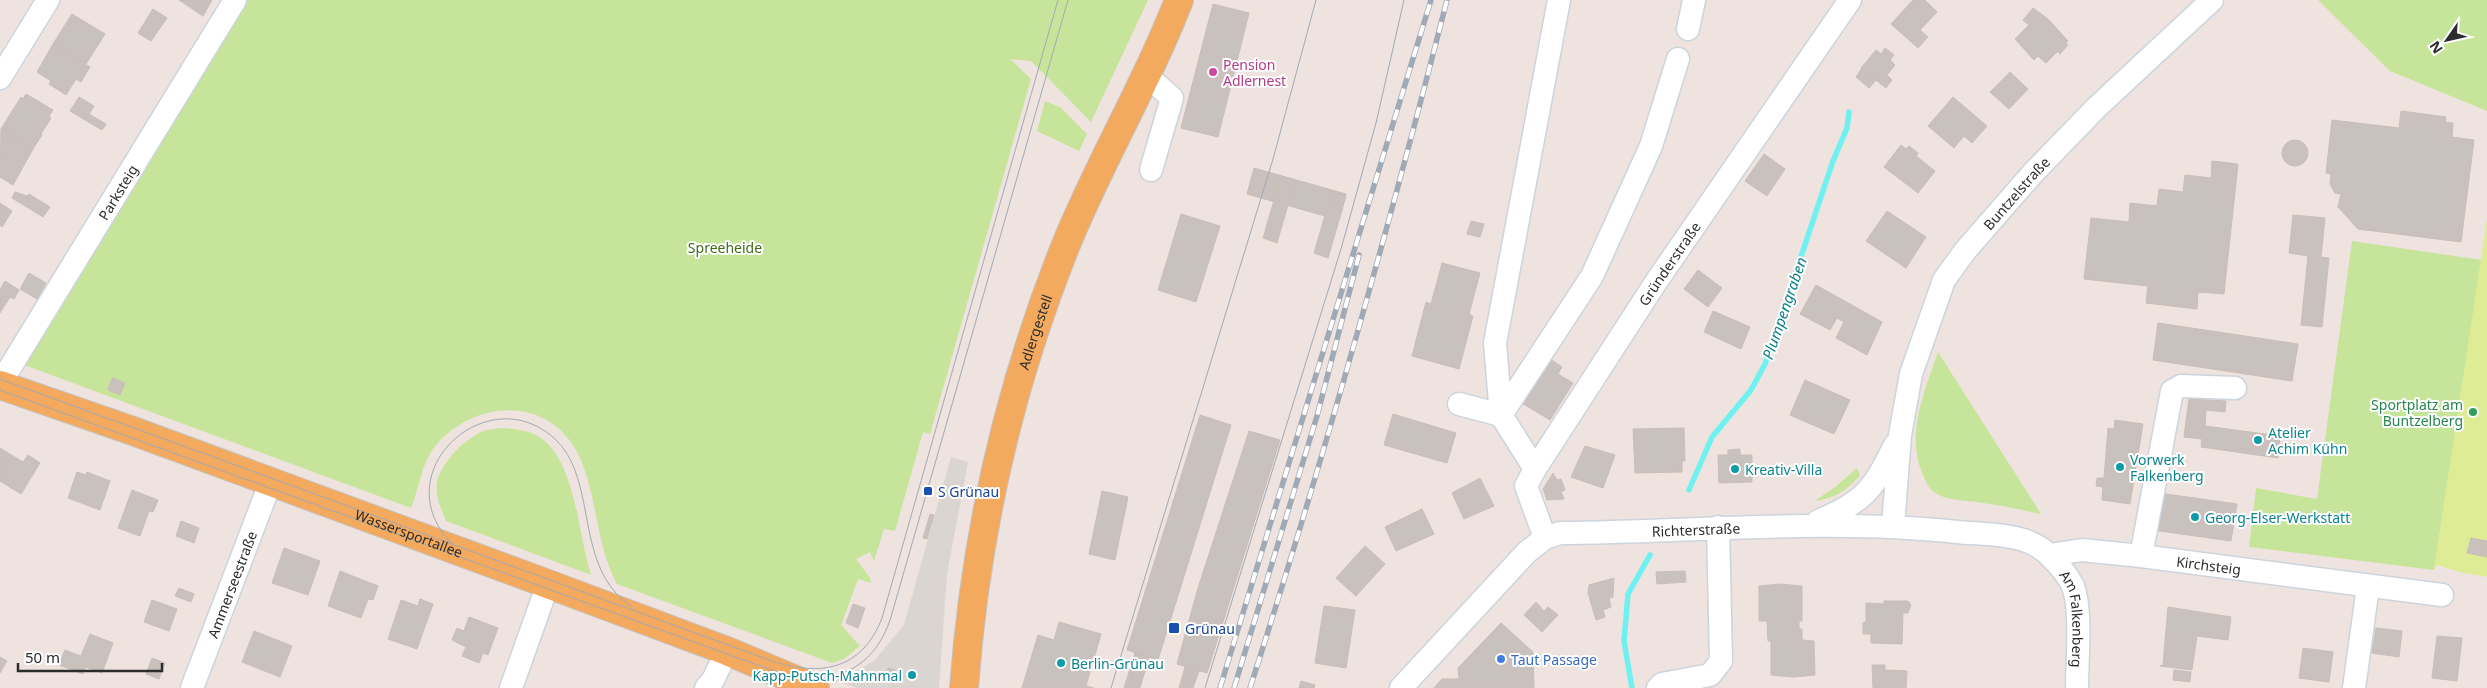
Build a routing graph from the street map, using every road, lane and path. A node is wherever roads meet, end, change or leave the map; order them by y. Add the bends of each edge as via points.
1 (48, 0) edge
2 (235, 0) edge
3 (1179, 0) edge
4 (1559, 0) edge
5 (1694, 0) edge
6 (1850, 0) edge
7 (2212, 0) edge
8 (1688, 29) dead end
9 (1678, 59) dead end
10 (1146, 75) junction
11 (0, 78) edge
12 (1151, 170) dead end
13 (0, 384) edge
14 (2235, 388) dead end
15 (1459, 404) dead end
16 (1501, 416) junction
17 (1900, 435) junction
18 (1535, 469) junction
19 (271, 481) junction
20 (1810, 524) junction
21 (1893, 526) junction
22 (1718, 527) junction
23 (1546, 538) junction
24 (2050, 555) junction
25 (2141, 556) junction
26 (548, 584) junction
27 (2368, 587) junction
28 (2442, 596) dead end
29 (728, 651) junction
30 (192, 688) edge
31 (511, 688) edge
32 (706, 688) edge
33 (815, 688) edge
34 (964, 688) edge
35 (1401, 688) edge
36 (1658, 688) edge
37 (2077, 688) edge
38 (2354, 688) edge

1 - 11 street
2 - 13 street, Parksteig
3 - 10 main road, Adlergestell
4 - 16 street via 1495,343
5 - 8 street
6 - 18 street, Gründerstraße via 1656,282
7 - 17 street, Buntzelstraße via 2033,172 1944,280 1911,374
9 - 16 street via 1652,146 1592,276
10 - 12 street via 1172,98
10 - 34 main road, Adlergestell via 1093,181 1068,240 1017,389 992,491
13 - 19 main road, Wassersportallee
14 - 25 street via 2186,386 2172,391
15 - 16 street
16 - 18 street
17 - 20 street, Buntzelstraße via 1877,481 1856,502 1842,512
17 - 21 street, Buntzelstraße
18 - 23 street, Gründerstraße via 1526,486
19 - 26 main road, Wassersportallee
19 - 30 street, Ammerseestraße
20 - 21 street, Richterstraße
20 - 22 street, Richterstraße
21 - 24 street, Richterstraße via 2015,538 2035,544
22 - 23 street, Richterstraße via 1560,533
22 - 36 street via 1721,661 1710,675 1662,684
23 - 35 street, Richterstraße via 1527,552
24 - 25 street, Kirchsteig via 2082,550
24 - 37 street, Am Falkenberg via 2072,585 2077,603
25 - 27 street, Kirchsteig
26 - 29 main road, Wassersportallee
26 - 31 street
27 - 28 street, Kirchsteig
27 - 38 street
29 - 32 street via 714,680
29 - 33 main road, Wassersportallee

